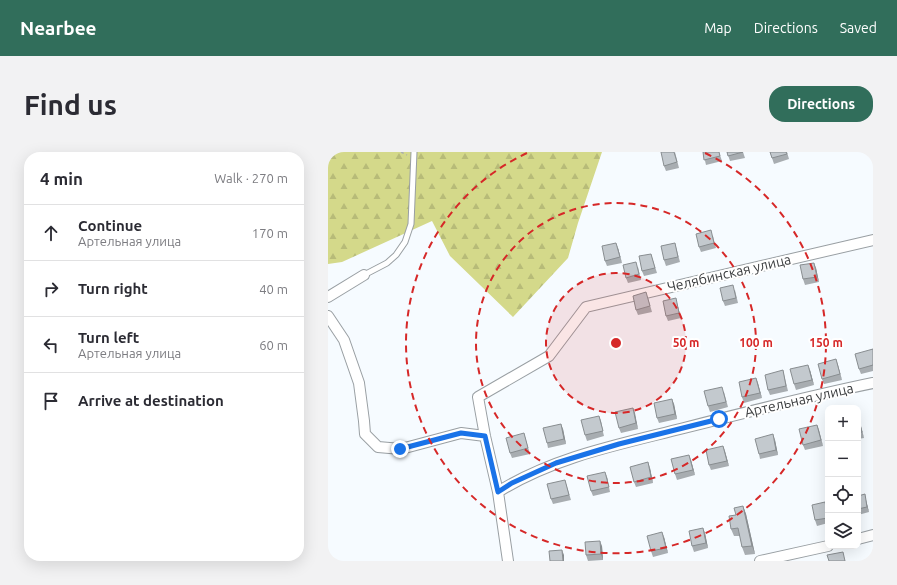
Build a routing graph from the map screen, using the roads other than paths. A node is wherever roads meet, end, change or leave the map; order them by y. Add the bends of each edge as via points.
1 (414, 152) edge
2 (873, 240) edge
3 (364, 275) joint
4 (328, 297) edge
5 (328, 316) edge
6 (873, 383) edge
7 (485, 436) junction
8 (498, 492) junction
9 (873, 535) edge
10 (861, 538) edge
11 (825, 547) edge
12 (508, 561) edge
13 (760, 561) edge

1 - 3 lane via 411,224 405,242 387,263
2 - 7 street, Челябинская улица via 586,307 549,356 478,397
3 - 4 street
5 - 7 street via 344,340 359,382 365,434 378,447 400,449 461,433
6 - 8 street, Артельная улица via 619,444 556,463
7 - 8 street
8 - 12 street
9 - 10 street
11 - 13 street

